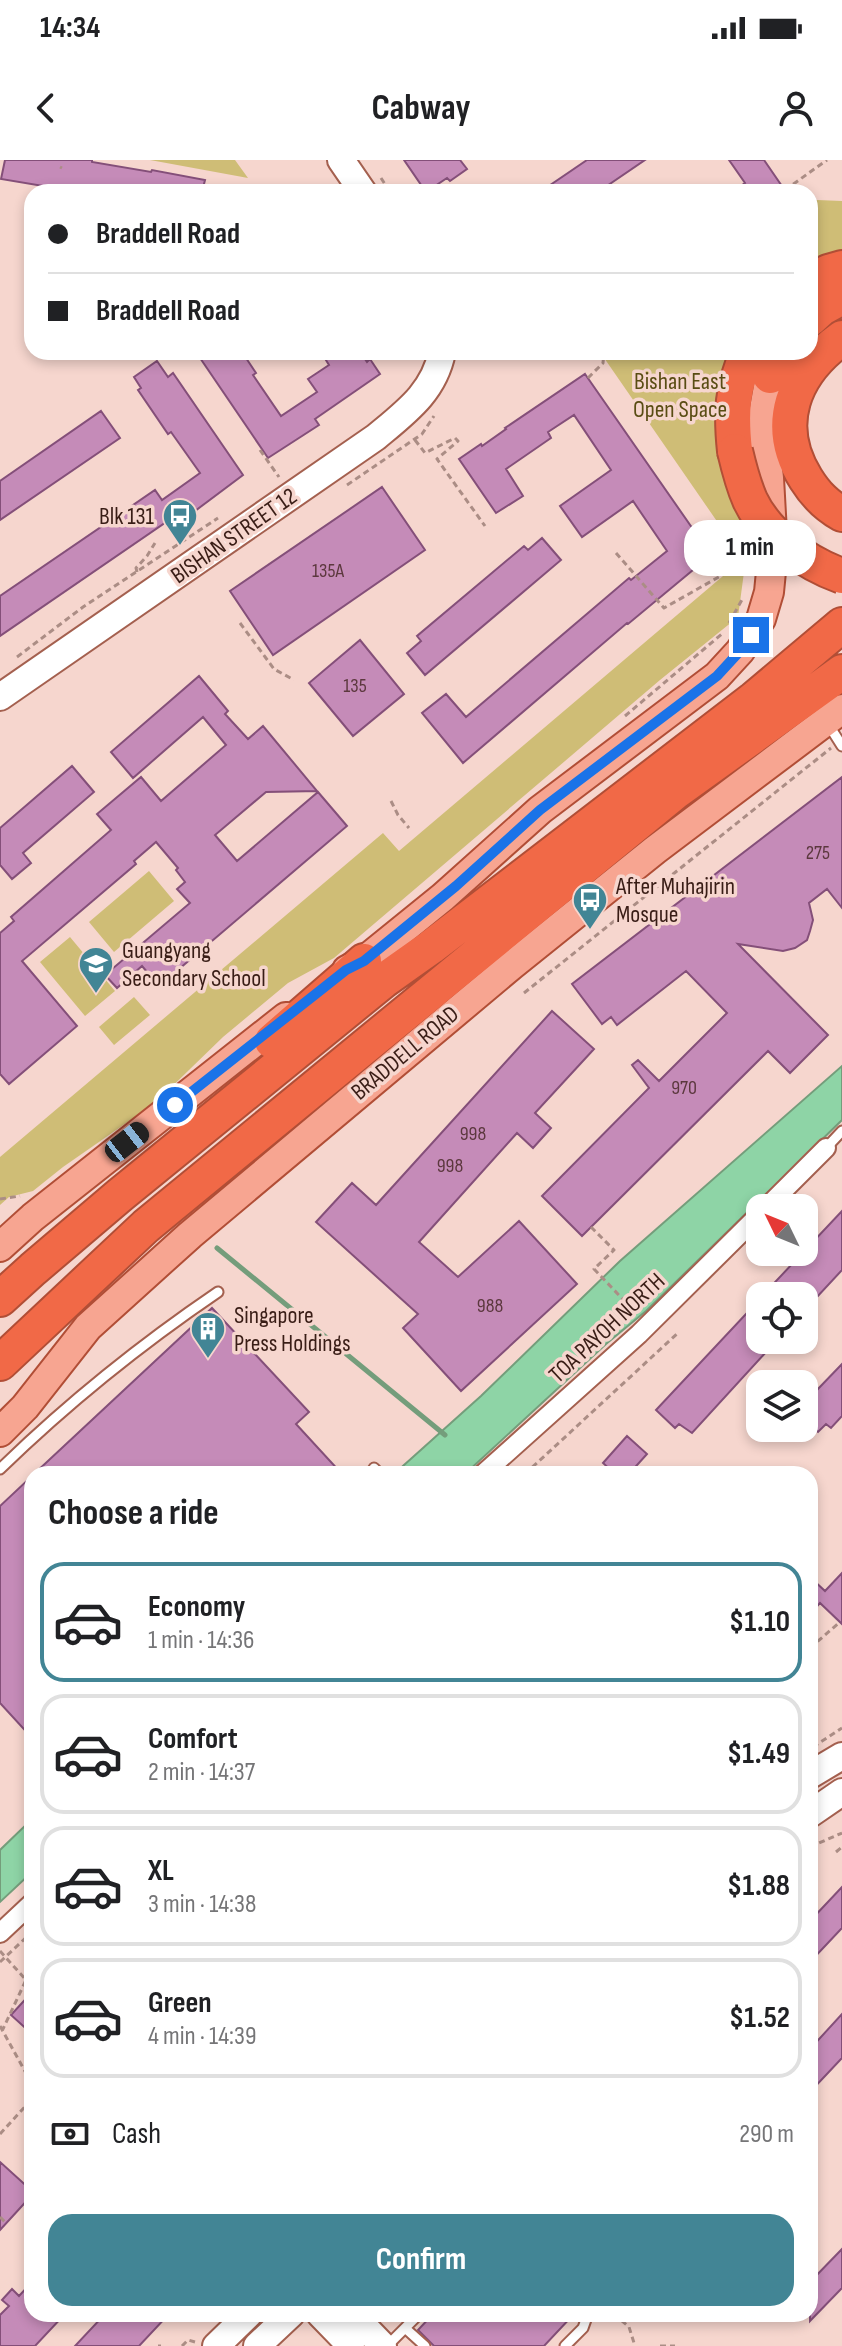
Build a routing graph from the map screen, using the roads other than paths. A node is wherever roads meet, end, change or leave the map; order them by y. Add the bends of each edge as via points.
1 (341, 160) edge
2 (358, 184) edge
3 (842, 268) edge
4 (818, 278) edge
5 (842, 297) edge
6 (818, 312) edge
7 (842, 315) edge
8 (818, 330) edge
9 (842, 338) edge
10 (818, 358) edge
11 (440, 360) edge
12 (768, 360) edge
13 (773, 360) edge
14 (816, 360) edge
15 (842, 514) edge
16 (842, 576) edge
17 (842, 625) edge
18 (842, 641) edge
19 (842, 672) edge
20 (0, 697) edge
21 (754, 699) junction
22 (837, 729) edge
23 (416, 958) junction
24 (364, 961) joint
25 (842, 1131) edge
26 (826, 1148) joint
27 (780, 1194) edge
28 (746, 1228) edge
29 (13, 1263) edge
30 (218, 1292) dead end
31 (0, 1299) edge
32 (88, 1327) junction
33 (0, 1331) edge
34 (0, 1363) edge
35 (0, 1407) edge
36 (0, 1432) edge
37 (492, 1466) edge
38 (0, 1469) edge
39 (842, 1756) edge
40 (818, 1770) edge
41 (842, 1792) edge
42 (818, 1808) edge
43 (24, 1910) edge
44 (0, 1933) edge
45 (241, 2322) edge
46 (282, 2322) edge
47 (328, 2322) edge
48 (360, 2322) edge
49 (411, 2322) edge
50 (585, 2322) edge
51 (405, 2328) junction
52 (216, 2346) edge
53 (257, 2346) edge
54 (351, 2346) edge
55 (385, 2346) edge
56 (425, 2346) edge
57 (565, 2346) edge

1 - 2 street
3 - 4 highway
5 - 6 highway
7 - 8 main road
9 - 10 highway
11 - 20 street, BISHAN STREET 12 via 414,406 376,437
12 - 16 highway, bridge via 739,372 731,414 740,476 751,503 795,552
13 - 24 main road via 762,420 773,551 769,592 761,619 740,651 717,676 540,810
14 - 15 highway via 796,390 790,412 792,451 815,493
17 - 21 highway
18 - 21 highway
19 - 34 highway, BRADDELL ROAD via 674,793 146,1226
21 - 23 highway
22 - 32 main road, BRADDELL ROAD via 655,850 190,1235
23 - 29 highway via 120,1195
23 - 33 highway via 395,989 130,1212
24 - 29 highway
25 - 26 lane
26 - 27 street
28 - 37 street, TOA PAYOH NORTH via 639,1334
29 - 31 highway
30 - 38 lane via 86,1389
32 - 35 main road
32 - 36 main road, BRADDELL ROAD
39 - 40 street
41 - 42 street
43 - 44 street
45 - 52 street
46 - 53 street
47 - 54 street
48 - 55 street
49 - 51 lane
50 - 57 lane
51 - 55 lane
51 - 56 lane

